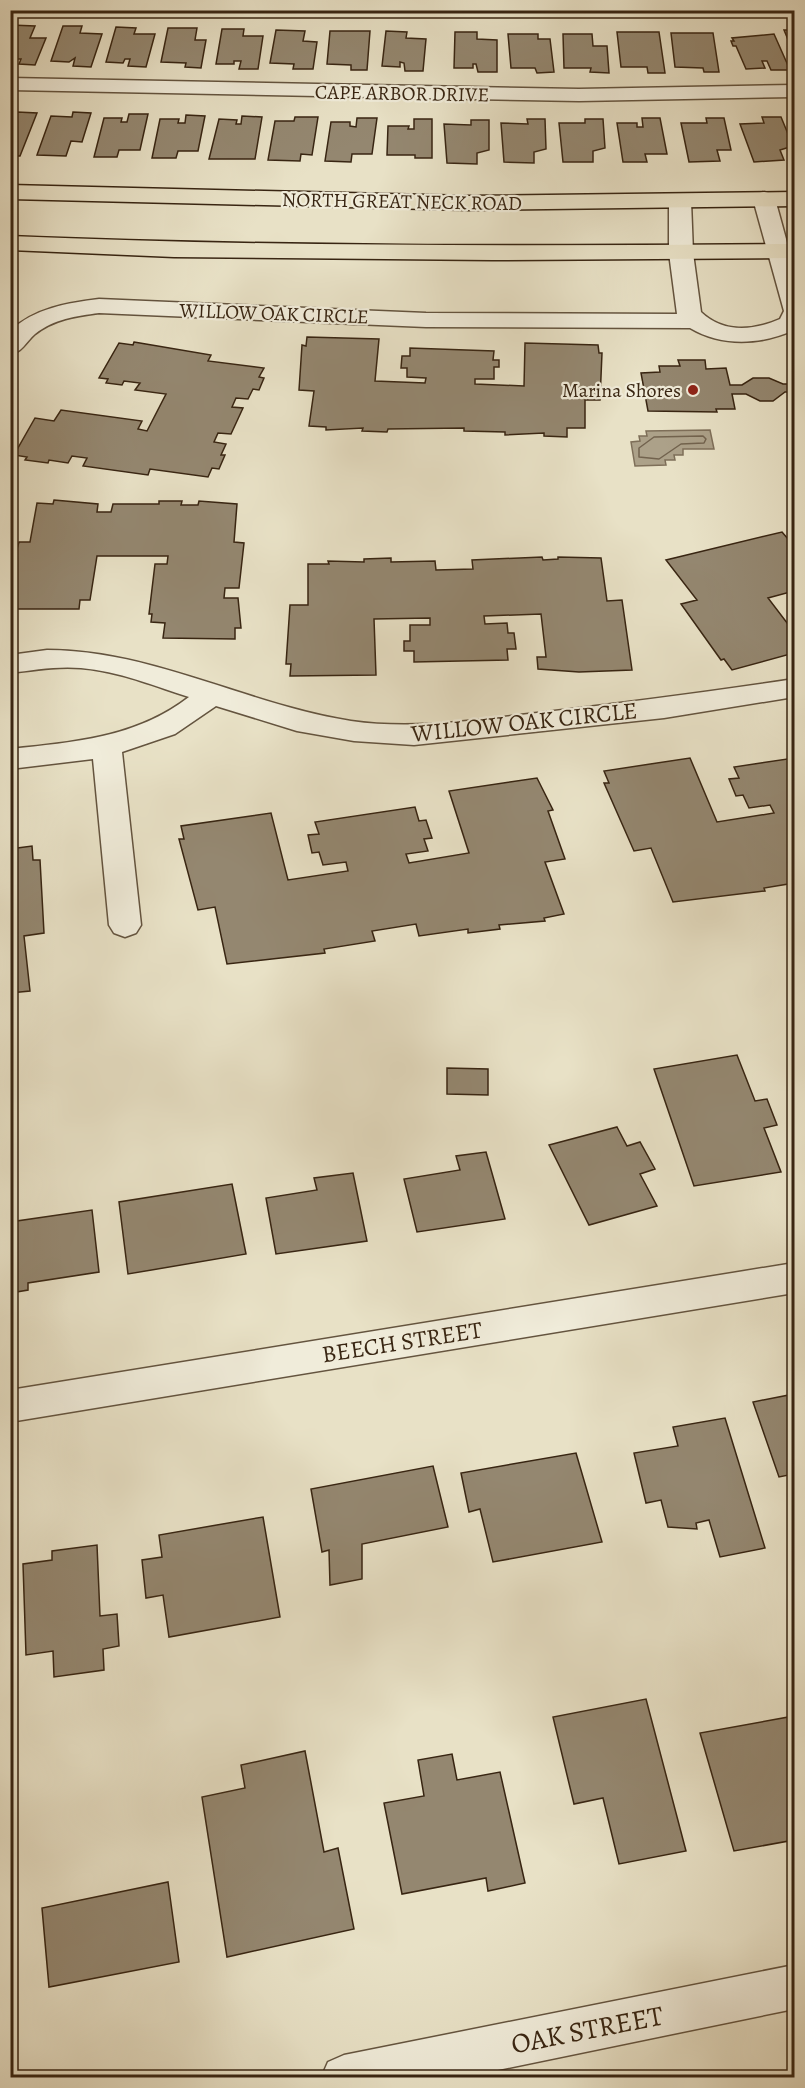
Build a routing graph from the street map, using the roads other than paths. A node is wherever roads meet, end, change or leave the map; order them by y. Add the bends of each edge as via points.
1 (10, 84) edge
2 (795, 91) edge
3 (10, 192) edge
4 (764, 199) junction
5 (795, 199) edge
6 (680, 201) junction
7 (10, 243) edge
8 (786, 251) edge
9 (681, 253) junction
10 (795, 309) edge
11 (795, 314) edge
12 (695, 321) junction
13 (10, 348) edge
14 (10, 664) edge
15 (795, 688) edge
16 (211, 695) junction
17 (107, 747) junction
18 (10, 759) edge
19 (125, 925) dead end
20 (795, 1278) edge
21 (10, 1406) edge
22 (795, 1987) edge
23 (344, 2078) edge

1 - 2 street, CAPE ARBOR DRIVE via 579,95
3 - 6 main road, NORTH GREAT NECK ROAD via 470,203
4 - 5 main road, NORTH GREAT NECK ROAD
4 - 6 main road, NORTH GREAT NECK ROAD
4 - 8 street
6 - 9 street
7 - 9 main road via 174,250
8 - 9 main road
8 - 10 street
9 - 12 street via 689,314
11 - 12 street, WILLOW OAK CIRCLE via 790,322 762,334 716,332
12 - 13 street, WILLOW OAK CIRCLE via 426,320 99,306 50,315 30,326
14 - 16 street, WILLOW OAK CIRCLE via 81,659 120,666
15 - 16 street, WILLOW OAK CIRCLE via 652,709 414,735 354,731 297,721
16 - 17 street via 188,715 155,733
17 - 18 street
17 - 19 street
20 - 21 street, BEECH STREET
22 - 23 street, OAK STREET

